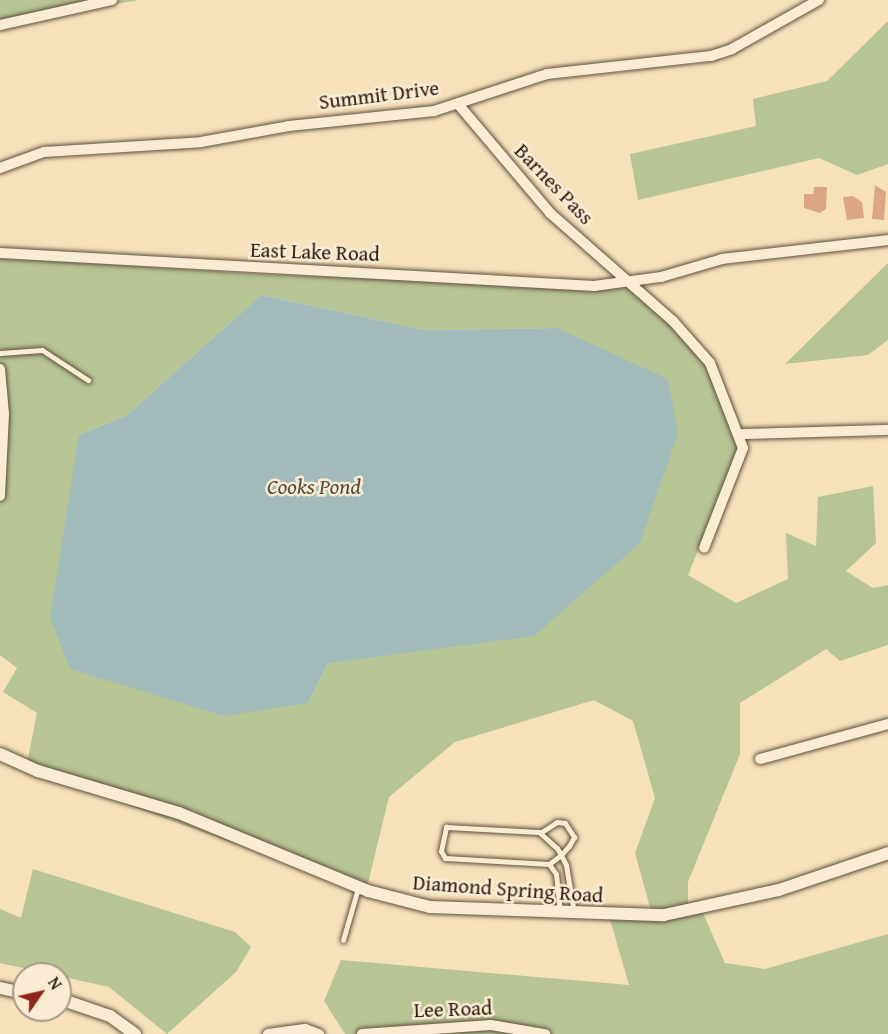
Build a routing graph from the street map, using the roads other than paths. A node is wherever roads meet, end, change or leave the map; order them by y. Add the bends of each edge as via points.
1 (112, 0) edge
2 (819, 0) edge
3 (0, 25) edge
4 (458, 104) junction
5 (0, 168) edge
6 (884, 240) edge
7 (0, 253) edge
8 (629, 283) junction
9 (0, 353) edge
10 (0, 371) edge
11 (87, 380) dead end
12 (888, 430) edge
13 (742, 434) junction
14 (0, 496) edge
15 (704, 549) dead end
16 (888, 724) edge
17 (0, 754) edge
18 (760, 759) dead end
19 (540, 834) junction
20 (888, 853) edge
21 (561, 855) junction
22 (549, 864) junction
23 (358, 887) junction
24 (560, 914) junction
25 (575, 914) junction
26 (343, 940) dead end
27 (72, 1003) edge
28 (135, 1034) edge
29 (268, 1034) edge
30 (319, 1034) edge
31 (362, 1034) edge
32 (545, 1034) edge

1 - 3 street
2 - 4 street, Summit Drive via 732,49 711,56 547,74
4 - 5 street, Summit Drive via 434,111 318,122 201,142 44,152
4 - 8 street, Barnes Pass via 550,213
6 - 8 street, East Lake Road via 723,259
7 - 8 street, East Lake Road via 222,269
8 - 13 street, Barnes Pass via 673,321 711,363
9 - 11 lane via 42,350
10 - 14 street via 4,414
12 - 13 street
13 - 15 street via 740,460
16 - 18 street
17 - 23 street, Diamond Spring Road via 38,771 179,813
19 - 21 lane
19 - 21 lane via 557,822 571,828 573,837
19 - 22 lane via 446,827 441,851 445,858
20 - 25 street, Diamond Spring Road via 779,890 697,909 664,915
21 - 22 lane
21 - 25 lane
22 - 24 lane via 556,874
23 - 24 street, Diamond Spring Road via 430,907
23 - 26 lane
24 - 25 street, Diamond Spring Road
27 - 28 street via 110,1016
29 - 30 street via 304,1029
31 - 32 street, Lee Road via 482,1025

